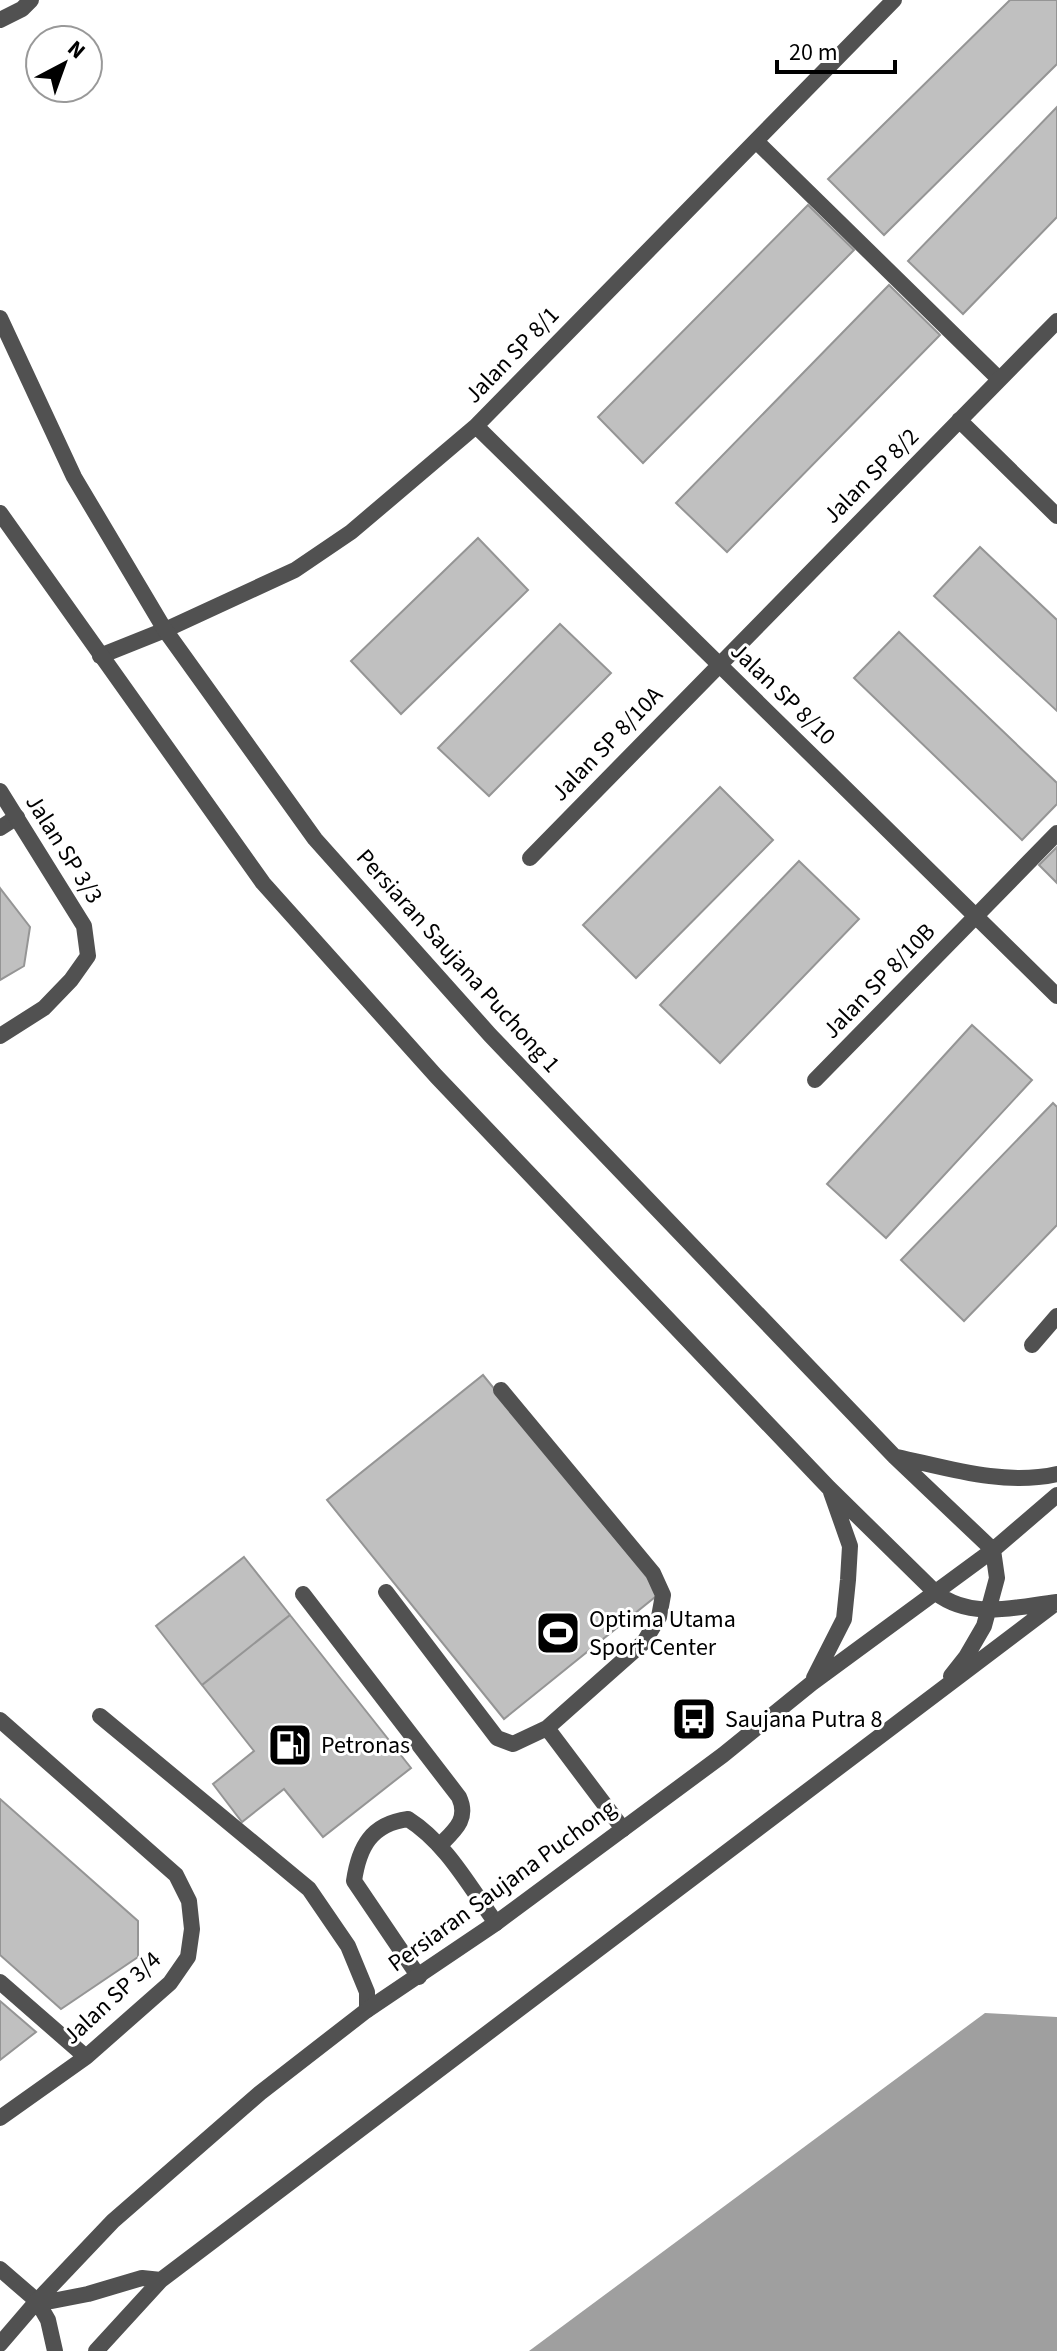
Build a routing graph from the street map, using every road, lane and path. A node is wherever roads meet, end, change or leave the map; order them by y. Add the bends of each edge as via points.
1 (31, 0) edge
2 (894, 0) edge
3 (0, 20) edge
4 (756, 141) junction
5 (0, 318) edge
6 (1057, 321) edge
7 (999, 379) junction
8 (959, 420) junction
9 (476, 426) junction
10 (0, 513) edge
11 (1057, 516) edge
12 (165, 630) junction
13 (100, 656) junction
14 (719, 665) junction
15 (0, 791) edge
16 (17, 817) junction
17 (0, 828) edge
18 (1057, 833) edge
19 (530, 858) dead end
20 (976, 916) junction
21 (1057, 996) edge
22 (0, 1036) edge
23 (815, 1080) dead end
24 (1057, 1316) edge
25 (1032, 1345) dead end
26 (501, 1390) dead end
27 (895, 1457) junction
28 (1057, 1474) edge
29 (829, 1488) junction
30 (1057, 1495) edge
31 (993, 1550) junction
32 (386, 1592) dead end
33 (936, 1593) junction
34 (303, 1594) dead end
35 (1057, 1602) edge
36 (989, 1610) junction
37 (812, 1683) junction
38 (937, 1694) junction
39 (100, 1716) dead end
40 (0, 1720) edge
41 (547, 1728) junction
42 (623, 1829) junction
43 (440, 1845) junction
44 (496, 1923) junction
45 (419, 1977) junction
46 (0, 1982) edge
47 (367, 2010) junction
48 (86, 2057) junction
49 (0, 2118) edge
50 (0, 2269) edge
51 (161, 2280) junction
52 (37, 2301) junction
53 (0, 2344) edge
54 (55, 2351) edge
55 (96, 2351) edge

1 - 3 street
2 - 4 street, Jalan SP 8/1
4 - 7 street
4 - 9 street, Jalan SP 8/1
5 - 12 street, Persiaran Saujana Puchong 1 via 74,477
6 - 7 street, Jalan SP 8/2
7 - 8 street, Jalan SP 8/2
8 - 11 street
8 - 14 street, Jalan SP 8/2
9 - 12 street, Jalan SP 8/1 via 351,532 295,570
9 - 14 street, Jalan SP 8/10
10 - 13 street
12 - 13 street, Jalan SP 8/1
12 - 27 street, Persiaran Saujana Puchong 1 via 315,839 490,1035
13 - 29 street via 263,883 436,1076
14 - 19 street, Jalan SP 8/10A
14 - 20 street, Jalan SP 8/10
15 - 16 street, Jalan SP 3/3
16 - 17 street
16 - 22 street, Jalan SP 3/3 via 84,926 88,956 44,1008
18 - 20 street, Jalan SP 8/10B
20 - 21 street, Jalan SP 8/10
20 - 23 street, Jalan SP 8/10B
24 - 25 street
26 - 41 street via 653,1573 663,1595 659,1617 644,1642
27 - 28 street via 978,1475 1036,1479
27 - 31 street, Persiaran Saujana Puchong 1
29 - 33 street
29 - 37 street via 850,1546 848,1580 844,1619
30 - 31 street, Persiaran Saujana Puchong
31 - 33 street, Persiaran Saujana Puchong
31 - 36 street via 997,1578
32 - 41 street via 497,1738 513,1744
33 - 36 street via 950,1604
33 - 37 street, Persiaran Saujana Puchong
34 - 43 street via 459,1797 463,1818
35 - 36 street
35 - 38 street
36 - 38 street via 966,1657
37 - 42 street, Persiaran Saujana Puchong
38 - 51 street
39 - 47 street via 309,1889 348,1946 367,1992
40 - 48 street, Jalan SP 3/4 via 176,1875 189,1901 188,1957 170,1983
41 - 42 street
42 - 44 street, Persiaran Saujana Puchong
43 - 44 street
43 - 45 street via 408,1819 391,1821 358,1857 354,1881
44 - 45 street, Persiaran Saujana Puchong
45 - 47 street, Persiaran Saujana Puchong
46 - 48 street
47 - 52 street, Persiaran Saujana Puchong via 260,2093 113,2221
48 - 49 street, Jalan SP 3/4
50 - 52 street
51 - 52 street via 142,2278 88,2294
51 - 55 street
52 - 53 street, Persiaran Saujana Puchong
52 - 54 street

